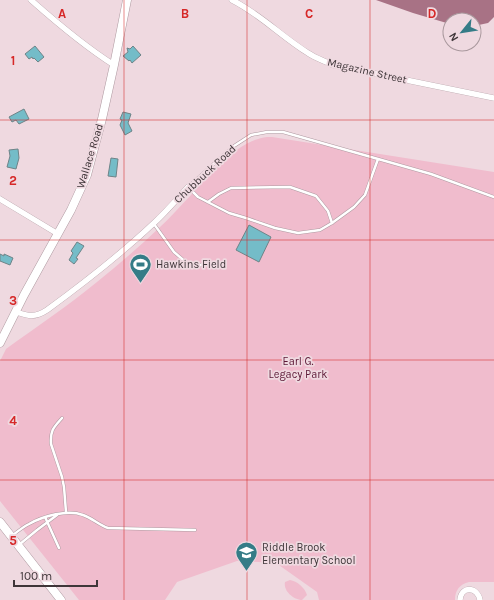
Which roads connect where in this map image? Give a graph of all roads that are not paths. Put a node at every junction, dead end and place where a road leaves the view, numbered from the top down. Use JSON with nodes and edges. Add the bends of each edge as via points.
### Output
{"nodes":[{"id":1,"x":31,"y":0,"type":"edge"},
{"id":2,"x":127,"y":0,"type":"edge"},
{"id":3,"x":232,"y":0,"type":"edge"},
{"id":4,"x":114,"y":65,"type":"junction"},
{"id":5,"x":494,"y":98,"type":"edge"},
{"id":6,"x":378,"y":159,"type":"junction"},
{"id":7,"x":188,"y":187,"type":"junction"},
{"id":8,"x":494,"y":197,"type":"edge"},
{"id":9,"x":0,"y":199,"type":"edge"},
{"id":10,"x":208,"y":202,"type":"junction"},
{"id":11,"x":154,"y":223,"type":"junction"},
{"id":12,"x":332,"y":224,"type":"junction"},
{"id":13,"x":58,"y":234,"type":"junction"},
{"id":14,"x":209,"y":262,"type":"dead end"},
{"id":15,"x":16,"y":312,"type":"junction"},
{"id":16,"x":0,"y":343,"type":"edge"},
{"id":17,"x":62,"y":418,"type":"dead end"},
{"id":18,"x":66,"y":512,"type":"junction"},
{"id":19,"x":59,"y":514,"type":"junction"},
{"id":20,"x":45,"y":517,"type":"junction"},
{"id":21,"x":0,"y":522,"type":"edge"},
{"id":22,"x":47,"y":522,"type":"junction"},
{"id":23,"x":195,"y":530,"type":"dead end"},
{"id":24,"x":11,"y":536,"type":"junction"},
{"id":25,"x":18,"y":546,"type":"junction"},
{"id":26,"x":59,"y":548,"type":"dead end"},
{"id":27,"x":61,"y":600,"type":"edge"},
{"id":28,"x":460,"y":600,"type":"edge"},
{"id":29,"x":480,"y":600,"type":"edge"}],
"edges":[{"from":1,"to":4,"type":"street","via":[[64,29]]},
{"from":2,"to":4,"type":"street","name":"Wallace Road"},
{"from":3,"to":5,"type":"street","name":"Magazine Street","via":[[309,54],[333,65]]},
{"from":4,"to":13,"type":"street","name":"Wallace Road","via":[[87,175]]},
{"from":6,"to":7,"type":"lane","name":"Chubbuck Road","via":[[283,132],[267,132],[252,135],[234,146]]},
{"from":6,"to":8,"type":"lane","name":"Chubbuck Road","via":[[431,174]]},
{"from":6,"to":12,"type":"lane","via":[[365,195]]},
{"from":7,"to":10,"type":"lane"},
{"from":7,"to":11,"type":"street","name":"Chubbuck Road"},
{"from":9,"to":13,"type":"street"},
{"from":10,"to":12,"type":"lane","via":[[229,213],[298,234],[320,230]]},
{"from":10,"to":12,"type":"lane","via":[[231,188],[290,187],[316,196],[328,211]]},
{"from":11,"to":14,"type":"lane","via":[[174,252],[188,264],[198,266]]},
{"from":11,"to":15,"type":"street","name":"Chubbuck Road","via":[[100,270],[40,315]]},
{"from":13,"to":15,"type":"street","name":"Wallace Road"},
{"from":15,"to":16,"type":"street","name":"Wallace Road"},
{"from":17,"to":18,"type":"lane","via":[[52,429],[51,438],[62,477]]},
{"from":18,"to":19,"type":"lane"},
{"from":18,"to":23,"type":"lane","via":[[84,515],[108,528]]},
{"from":19,"to":20,"type":"lane"},
{"from":19,"to":22,"type":"lane"},
{"from":20,"to":22,"type":"lane"},
{"from":20,"to":24,"type":"lane","via":[[28,524]]},
{"from":21,"to":24,"type":"street"},
{"from":22,"to":25,"type":"lane"},
{"from":22,"to":26,"type":"lane"},
{"from":24,"to":25,"type":"street"},
{"from":25,"to":27,"type":"street"},
{"from":28,"to":29,"type":"street","via":[[462,593],[471,589]]}]}
